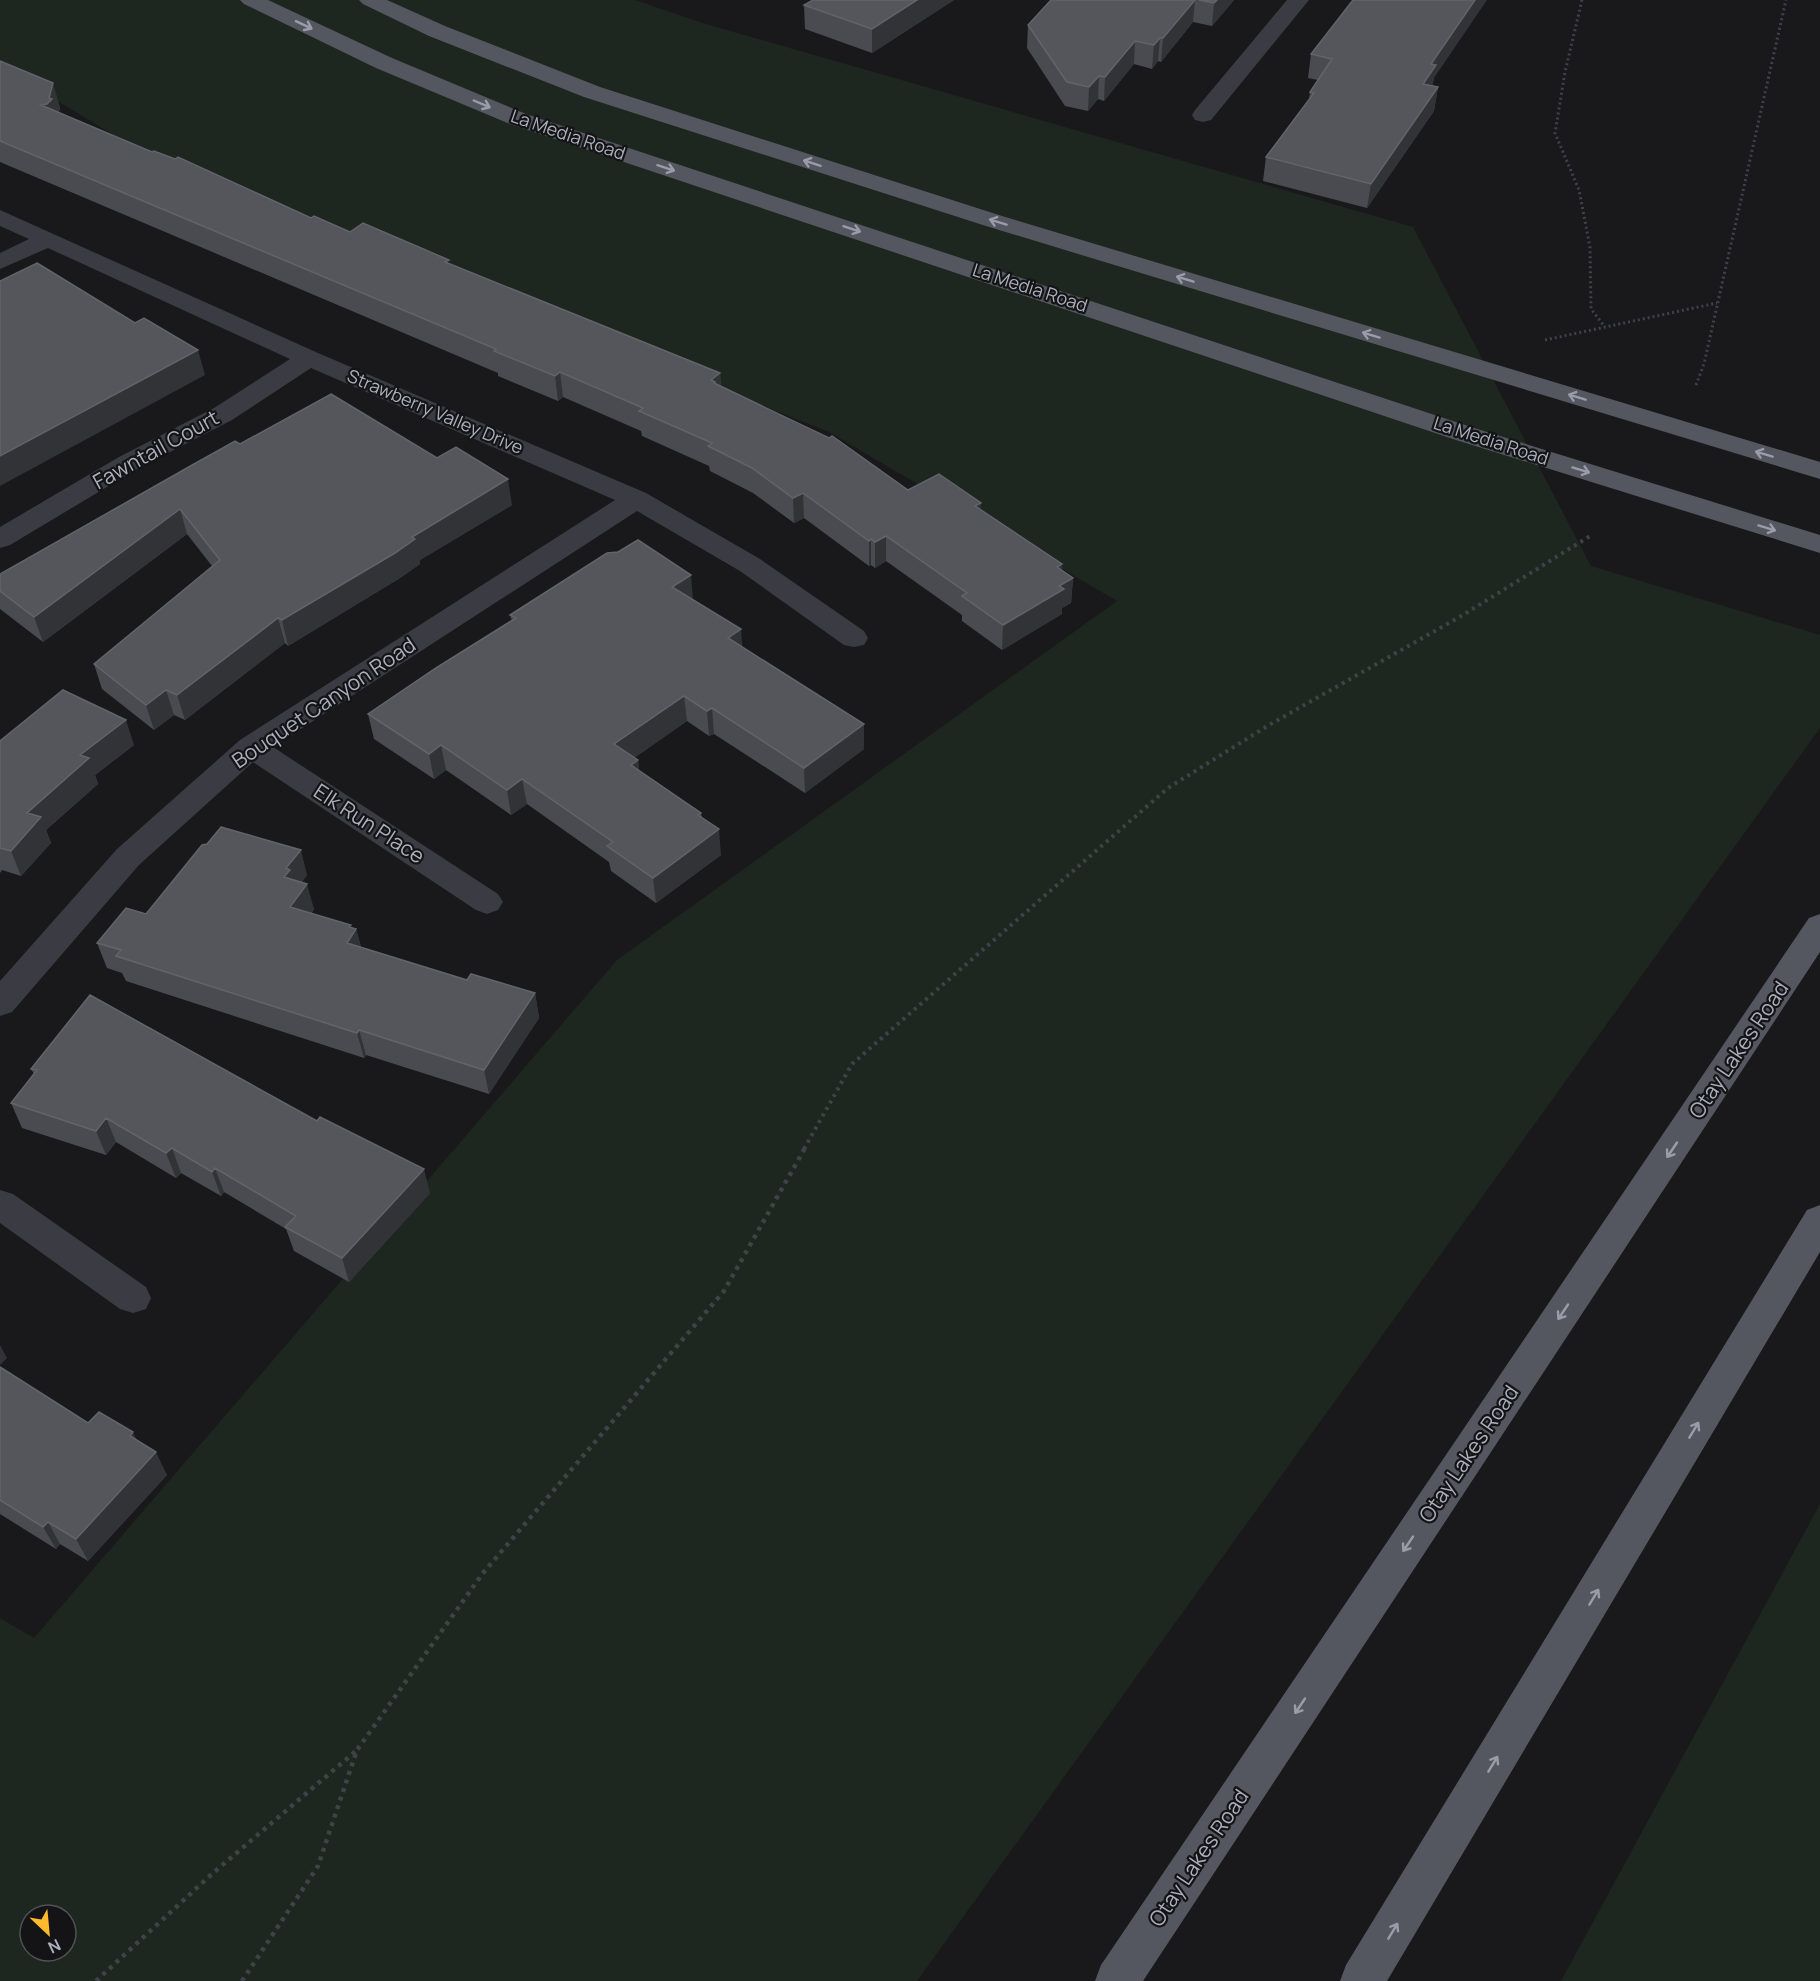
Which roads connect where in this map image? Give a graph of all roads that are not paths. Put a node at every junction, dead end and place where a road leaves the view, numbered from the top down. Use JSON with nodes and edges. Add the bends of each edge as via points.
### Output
{"nodes":[{"id":1,"x":251,"y":0,"type":"edge"},
{"id":2,"x":370,"y":0,"type":"edge"},
{"id":3,"x":1298,"y":0,"type":"edge"},
{"id":4,"x":1203,"y":115,"type":"dead end"},
{"id":5,"x":0,"y":217,"type":"edge"},
{"id":6,"x":46,"y":240,"type":"junction"},
{"id":7,"x":0,"y":262,"type":"edge"},
{"id":8,"x":309,"y":358,"type":"junction"},
{"id":9,"x":1820,"y":471,"type":"edge"},
{"id":10,"x":636,"y":499,"type":"junction"},
{"id":11,"x":0,"y":539,"type":"edge"},
{"id":12,"x":1820,"y":544,"type":"edge"},
{"id":13,"x":854,"y":638,"type":"dead end"},
{"id":14,"x":251,"y":747,"type":"junction"},
{"id":15,"x":487,"y":902,"type":"dead end"},
{"id":16,"x":1820,"y":926,"type":"edge"},
{"id":17,"x":0,"y":1004,"type":"edge"},
{"id":18,"x":0,"y":1204,"type":"edge"},
{"id":19,"x":1820,"y":1220,"type":"edge"},
{"id":20,"x":133,"y":1298,"type":"dead end"},
{"id":21,"x":1116,"y":1981,"type":"edge"},
{"id":22,"x":1362,"y":1981,"type":"edge"}],
"edges":[{"from":1,"to":12,"type":"main road","name":"La Media Road","one_way":true,"via":[[384,63],[518,119],[1465,434]]},
{"from":9,"to":2,"type":"main road","one_way":true,"via":[[994,220],[592,92]]},
{"from":3,"to":4,"type":"street"},
{"from":5,"to":6,"type":"street","name":"Strawberry Valley Drive"},
{"from":6,"to":7,"type":"street"},
{"from":6,"to":8,"type":"street","name":"Strawberry Valley Drive"},
{"from":8,"to":10,"type":"street","name":"Strawberry Valley Drive"},
{"from":8,"to":11,"type":"street","name":"Fawntail Court","via":[[223,414],[128,463]]},
{"from":10,"to":13,"type":"street","name":"Strawberry Valley Drive","via":[[750,565]]},
{"from":10,"to":14,"type":"street","name":"Bouquet Canyon Road"},
{"from":14,"to":15,"type":"street","name":"Elk Run Place"},
{"from":14,"to":17,"type":"street","name":"Bouquet Canyon Road","via":[[128,857]]},
{"from":16,"to":21,"type":"main road","name":"Otay Lakes Road","one_way":true},
{"from":18,"to":20,"type":"street"},
{"from":22,"to":19,"type":"main road","one_way":true}]}
